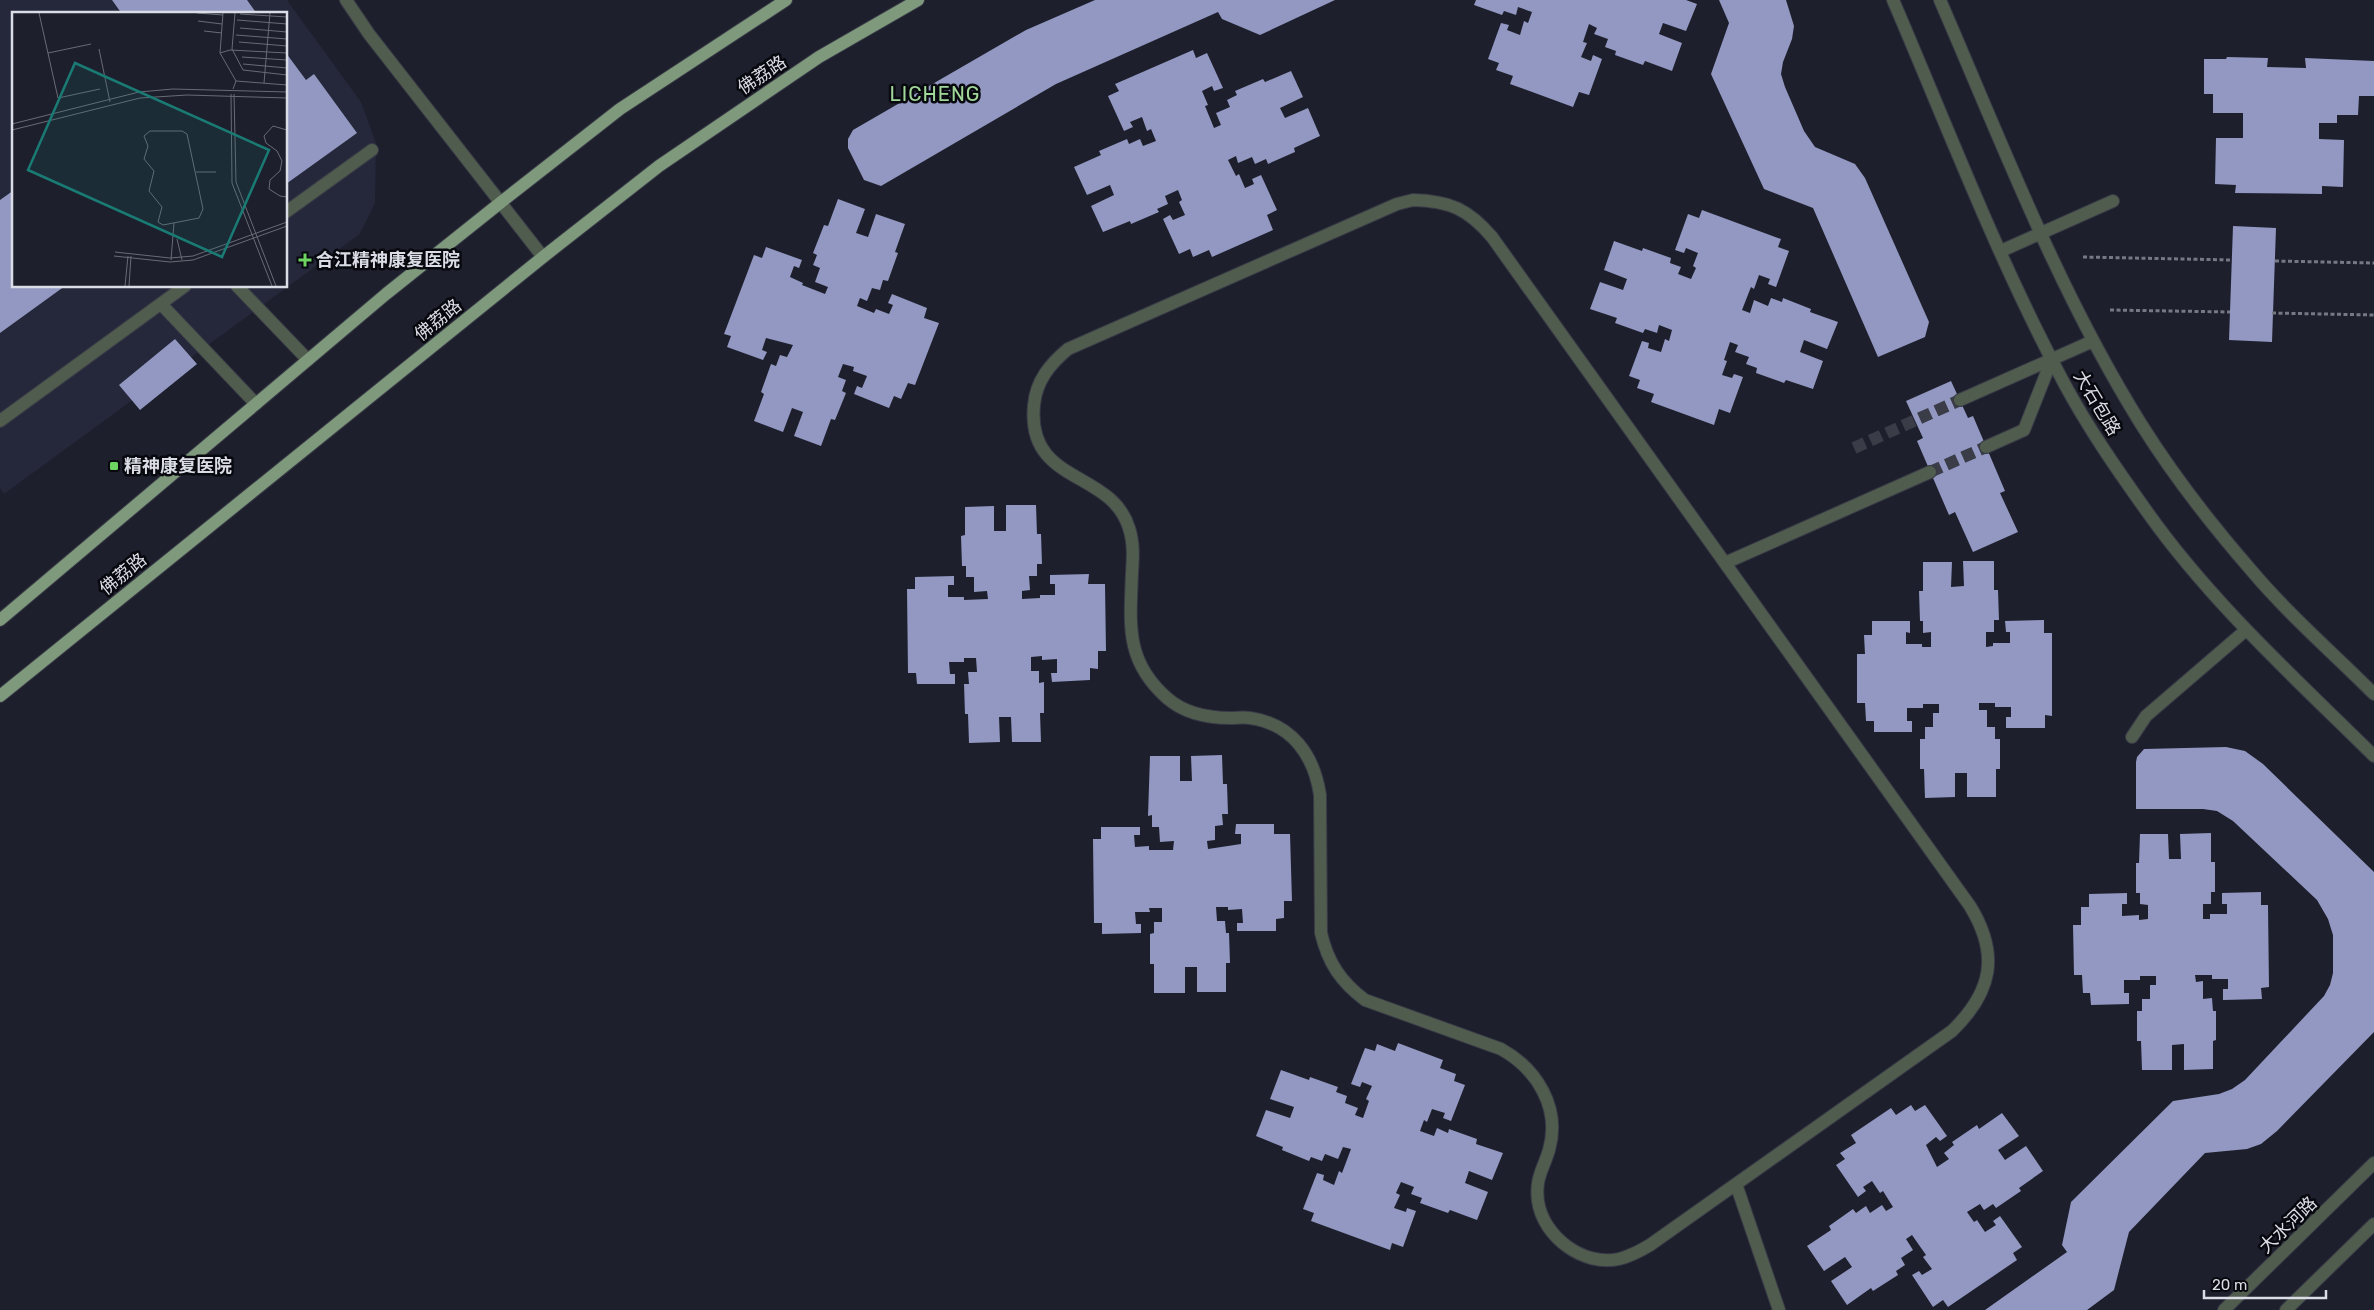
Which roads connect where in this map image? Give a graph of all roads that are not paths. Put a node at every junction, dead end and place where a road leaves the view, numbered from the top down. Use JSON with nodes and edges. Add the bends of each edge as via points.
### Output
{"nodes":[{"id":1,"x":346,"y":0,"type":"edge"},
{"id":2,"x":786,"y":0,"type":"edge"},
{"id":3,"x":918,"y":0,"type":"edge"},
{"id":4,"x":1894,"y":0,"type":"edge"},
{"id":5,"x":1940,"y":0,"type":"edge"},
{"id":6,"x":372,"y":150,"type":"dead end"},
{"id":7,"x":2113,"y":201,"type":"dead end"},
{"id":8,"x":500,"y":203,"type":"junction"},
{"id":9,"x":288,"y":211,"type":"edge"},
{"id":10,"x":2041,"y":233,"type":"junction"},
{"id":11,"x":2001,"y":251,"type":"junction"},
{"id":12,"x":543,"y":257,"type":"junction"},
{"id":13,"x":182,"y":288,"type":"edge"},
{"id":14,"x":239,"y":288,"type":"edge"},
{"id":15,"x":161,"y":304,"type":"junction"},
{"id":16,"x":2093,"y":341,"type":"junction"},
{"id":17,"x":2052,"y":359,"type":"junction"},
{"id":18,"x":308,"y":360,"type":"junction"},
{"id":19,"x":1960,"y":400,"type":"tunnel mouth"},
{"id":20,"x":256,"y":404,"type":"junction"},
{"id":21,"x":0,"y":421,"type":"edge"},
{"id":22,"x":1986,"y":447,"type":"tunnel mouth"},
{"id":23,"x":1930,"y":472,"type":"tunnel mouth"},
{"id":24,"x":1725,"y":563,"type":"junction"},
{"id":25,"x":0,"y":620,"type":"edge"},
{"id":26,"x":2246,"y":630,"type":"junction"},
{"id":27,"x":2374,"y":694,"type":"edge"},
{"id":28,"x":0,"y":696,"type":"edge"},
{"id":29,"x":2132,"y":737,"type":"dead end"},
{"id":30,"x":2374,"y":756,"type":"edge"},
{"id":31,"x":2374,"y":1163,"type":"edge"},
{"id":32,"x":1736,"y":1184,"type":"junction"},
{"id":33,"x":2374,"y":1224,"type":"edge"},
{"id":34,"x":1779,"y":1310,"type":"edge"},
{"id":35,"x":2224,"y":1310,"type":"edge"},
{"id":36,"x":2286,"y":1310,"type":"edge"}],
"edges":[{"from":1,"to":8,"type":"street"},
{"from":2,"to":8,"type":"main road","via":[[620,109]]},
{"from":3,"to":12,"type":"main road","name":"佛荔路","via":[[819,57],[659,166]]},
{"from":4,"to":11,"type":"street","name":"大石包路"},
{"from":5,"to":10,"type":"street","name":"大石包路"},
{"from":6,"to":9,"type":"street"},
{"from":7,"to":10,"type":"street"},
{"from":8,"to":12,"type":"street"},
{"from":8,"to":18,"type":"main road"},
{"from":10,"to":11,"type":"street"},
{"from":10,"to":16,"type":"street","name":"大石包路"},
{"from":11,"to":17,"type":"street","name":"大石包路"},
{"from":12,"to":28,"type":"main road","name":"佛荔路"},
{"from":13,"to":15,"type":"street"},
{"from":14,"to":18,"type":"street"},
{"from":15,"to":20,"type":"street"},
{"from":15,"to":21,"type":"street"},
{"from":16,"to":17,"type":"street"},
{"from":16,"to":27,"type":"street","name":"大石包路","via":[[2142,425],[2205,514],[2252,572]]},
{"from":17,"to":19,"type":"street"},
{"from":17,"to":22,"type":"street","via":[[2024,430]]},
{"from":17,"to":26,"type":"street","name":"大石包路","via":[[2106,451],[2149,514]]},
{"from":18,"to":20,"type":"main road"},
{"from":20,"to":25,"type":"main road"},
{"from":23,"to":24,"type":"street"},
{"from":24,"to":32,"type":"street","via":[[1970,906],[1986,939],[1988,959],[1987,977],[1980,998],[1952,1031]]},
{"from":24,"to":32,"type":"street","via":[[1492,238],[1480,223],[1448,204],[1413,200],[1396,204],[1068,349],[1052,362],[1041,378],[1035,396],[1033,416],[1043,449],[1067,473],[1113,500],[1124,515],[1133,544],[1129,628],[1133,649],[1154,686],[1189,711],[1209,717],[1268,722],[1298,741],[1310,758],[1320,795],[1321,933],[1334,969],[1348,987],[1366,1000],[1518,1058],[1542,1086],[1550,1107],[1552,1129],[1549,1150],[1537,1185],[1538,1202],[1554,1235],[1582,1255],[1618,1259],[1650,1245]]},
{"from":26,"to":29,"type":"street","via":[[2146,716]]},
{"from":26,"to":30,"type":"street","name":"大石包路"},
{"from":31,"to":35,"type":"street","name":"大水河路"},
{"from":32,"to":34,"type":"street"},
{"from":33,"to":36,"type":"street"}]}
